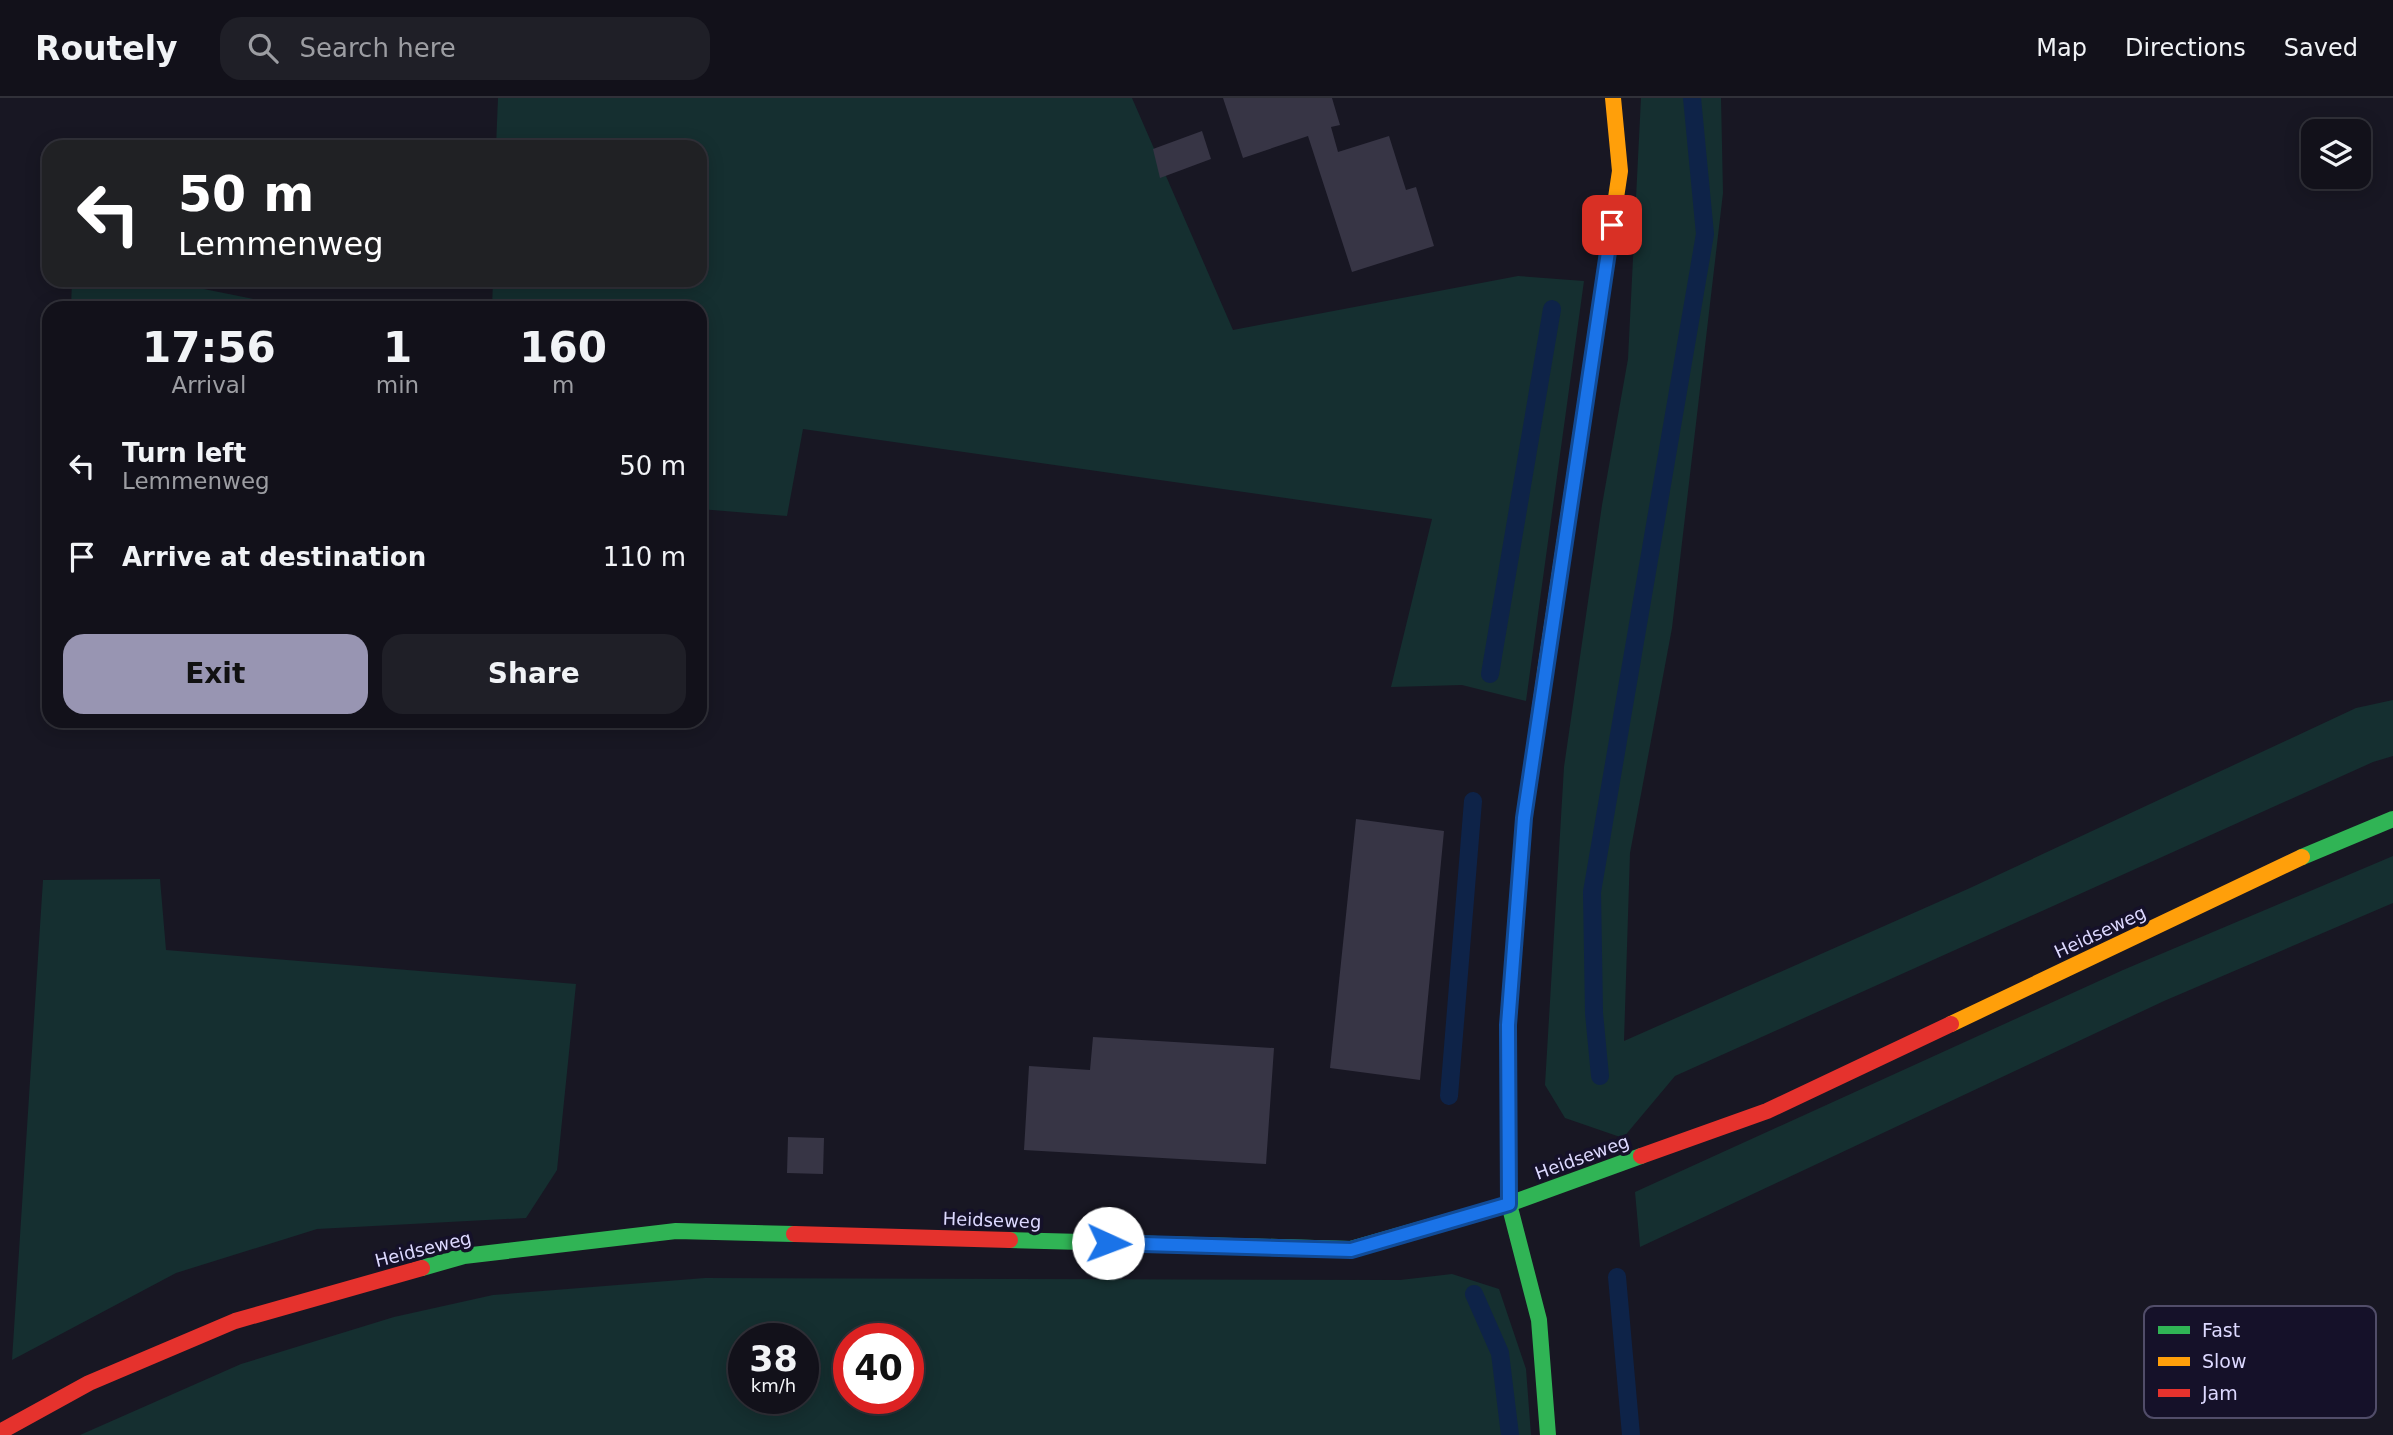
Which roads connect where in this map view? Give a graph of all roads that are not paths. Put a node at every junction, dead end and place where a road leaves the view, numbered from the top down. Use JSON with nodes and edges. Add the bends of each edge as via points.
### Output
{"nodes":[{"id":1,"x":1612,"y":98,"type":"edge"},
{"id":2,"x":2393,"y":819,"type":"edge"},
{"id":3,"x":1509,"y":1204,"type":"junction"},
{"id":4,"x":0,"y":1432,"type":"edge"},
{"id":5,"x":1548,"y":1435,"type":"edge"}],
"edges":[{"from":1,"to":3,"type":"street","via":[[1620,171],[1524,818],[1508,1025]]},
{"from":2,"to":3,"type":"street","name":"Heidseweg","via":[[2346,837],[1767,1111]]},
{"from":3,"to":4,"type":"street","name":"Heidseweg","via":[[1351,1250],[676,1231],[464,1255],[235,1321],[89,1383]]},
{"from":3,"to":5,"type":"street","via":[[1539,1320]]}]}
